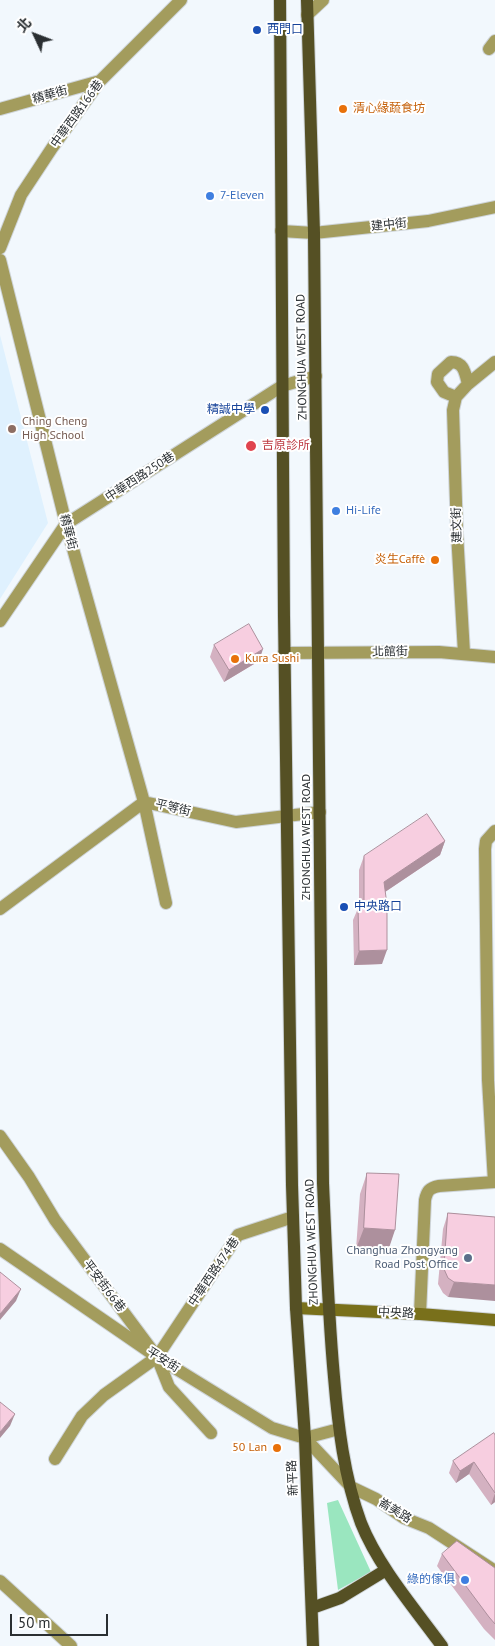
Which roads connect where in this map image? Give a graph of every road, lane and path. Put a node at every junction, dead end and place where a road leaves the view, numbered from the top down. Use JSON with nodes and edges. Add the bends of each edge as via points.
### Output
{"nodes":[{"id":1,"x":181,"y":0,"type":"edge"},
{"id":2,"x":280,"y":0,"type":"edge"},
{"id":3,"x":307,"y":0,"type":"edge"},
{"id":4,"x":323,"y":0,"type":"edge"},
{"id":5,"x":308,"y":15,"type":"junction"},
{"id":6,"x":100,"y":81,"type":"junction"},
{"id":7,"x":0,"y":109,"type":"edge"},
{"id":8,"x":495,"y":207,"type":"edge"},
{"id":9,"x":281,"y":231,"type":"junction"},
{"id":10,"x":314,"y":232,"type":"junction"},
{"id":11,"x":0,"y":248,"type":"edge"},
{"id":12,"x":0,"y":260,"type":"edge"},
{"id":13,"x":495,"y":362,"type":"edge"},
{"id":14,"x":316,"y":376,"type":"junction"},
{"id":15,"x":468,"y":384,"type":"junction"},
{"id":16,"x":282,"y":386,"type":"junction"},
{"id":17,"x":456,"y":397,"type":"junction"},
{"id":18,"x":66,"y":524,"type":"junction"},
{"id":19,"x":0,"y":621,"type":"edge"},
{"id":20,"x":284,"y":653,"type":"junction"},
{"id":21,"x":319,"y":653,"type":"junction"},
{"id":22,"x":464,"y":653,"type":"junction"},
{"id":23,"x":495,"y":657,"type":"edge"},
{"id":24,"x":144,"y":802,"type":"junction"},
{"id":25,"x":320,"y":812,"type":"junction"},
{"id":26,"x":286,"y":816,"type":"junction"},
{"id":27,"x":495,"y":832,"type":"edge"},
{"id":28,"x":166,"y":903,"type":"dead end"},
{"id":29,"x":0,"y":909,"type":"edge"},
{"id":30,"x":492,"y":1080,"type":"edge"},
{"id":31,"x":0,"y":1136,"type":"edge"},
{"id":32,"x":495,"y":1182,"type":"edge"},
{"id":33,"x":293,"y":1217,"type":"junction"},
{"id":34,"x":0,"y":1249,"type":"edge"},
{"id":35,"x":296,"y":1308,"type":"junction"},
{"id":36,"x":328,"y":1309,"type":"junction"},
{"id":37,"x":420,"y":1314,"type":"junction"},
{"id":38,"x":495,"y":1320,"type":"edge"},
{"id":39,"x":157,"y":1358,"type":"junction"},
{"id":40,"x":339,"y":1429,"type":"junction"},
{"id":41,"x":211,"y":1434,"type":"dead end"},
{"id":42,"x":305,"y":1438,"type":"junction"},
{"id":43,"x":55,"y":1459,"type":"dead end"},
{"id":44,"x":351,"y":1487,"type":"junction"},
{"id":45,"x":386,"y":1570,"type":"junction"},
{"id":46,"x":495,"y":1571,"type":"edge"},
{"id":47,"x":0,"y":1581,"type":"edge"},
{"id":48,"x":312,"y":1608,"type":"junction"},
{"id":49,"x":71,"y":1646,"type":"edge"},
{"id":50,"x":313,"y":1646,"type":"edge"},
{"id":51,"x":442,"y":1646,"type":"edge"}],
"edges":[{"from":1,"to":6,"type":"street","name":"中華西路166巷"},
{"from":2,"to":9,"type":"main road","name":"ZHONGHUA WEST ROAD"},
{"from":3,"to":5,"type":"main road","name":"ZHONGHUA WEST ROAD"},
{"from":4,"to":5,"type":"street"},
{"from":5,"to":10,"type":"main road","name":"ZHONGHUA WEST ROAD"},
{"from":6,"to":7,"type":"street","name":"精華街"},
{"from":6,"to":11,"type":"street","name":"中華西路166巷","via":[[21,195]]},
{"from":8,"to":10,"type":"street","name":"建中街","via":[[428,221]]},
{"from":9,"to":10,"type":"street","name":"建中街"},
{"from":9,"to":16,"type":"main road","name":"ZHONGHUA WEST ROAD"},
{"from":10,"to":14,"type":"main road","name":"ZHONGHUA WEST ROAD"},
{"from":12,"to":18,"type":"street","name":"精華街"},
{"from":13,"to":15,"type":"street"},
{"from":14,"to":16,"type":"street","name":"中華西路250巷"},
{"from":14,"to":21,"type":"main road","name":"ZHONGHUA WEST ROAD"},
{"from":15,"to":17,"type":"street"},
{"from":15,"to":17,"type":"street","via":[[463,366],[458,362],[451,362],[438,374],[437,382],[444,392]]},
{"from":16,"to":18,"type":"street","name":"中華西路250巷"},
{"from":16,"to":20,"type":"main road","name":"ZHONGHUA WEST ROAD"},
{"from":17,"to":22,"type":"street","name":"建文街","via":[[453,410],[456,533]]},
{"from":18,"to":19,"type":"street","name":"中華西路250巷"},
{"from":18,"to":24,"type":"street","name":"精華街"},
{"from":20,"to":21,"type":"street","name":"北館街"},
{"from":20,"to":26,"type":"main road","name":"ZHONGHUA WEST ROAD"},
{"from":21,"to":22,"type":"street","name":"北館街"},
{"from":21,"to":25,"type":"main road","name":"ZHONGHUA WEST ROAD"},
{"from":22,"to":23,"type":"street","name":"北館街"},
{"from":24,"to":26,"type":"street","name":"平等街","via":[[236,822]]},
{"from":24,"to":28,"type":"street","name":"精華街"},
{"from":24,"to":29,"type":"street","name":"平等街"},
{"from":25,"to":26,"type":"street","name":"平等街"},
{"from":25,"to":36,"type":"main road","name":"ZHONGHUA WEST ROAD","via":[[323,1183]]},
{"from":26,"to":33,"type":"main road","name":"ZHONGHUA WEST ROAD"},
{"from":27,"to":30,"type":"street","via":[[486,841],[485,849]]},
{"from":30,"to":32,"type":"street"},
{"from":31,"to":39,"type":"street","name":"平安街66巷","via":[[55,1220]]},
{"from":32,"to":37,"type":"street","via":[[431,1187],[426,1192]]},
{"from":33,"to":35,"type":"main road","name":"ZHONGHUA WEST ROAD"},
{"from":33,"to":39,"type":"street","name":"中華西路474巷","via":[[238,1234]]},
{"from":34,"to":39,"type":"street","name":"平安街"},
{"from":35,"to":36,"type":"street","name":"中央路"},
{"from":35,"to":42,"type":"main road","name":"新平路"},
{"from":36,"to":37,"type":"street","name":"中央路"},
{"from":36,"to":40,"type":"main road","name":"ZHONGHUA WEST ROAD"},
{"from":37,"to":38,"type":"street","name":"中央路"},
{"from":39,"to":41,"type":"street","name":"平安街66巷","via":[[169,1387]]},
{"from":39,"to":42,"type":"street","name":"平安街","via":[[272,1428]]},
{"from":39,"to":43,"type":"street","via":[[104,1395],[82,1416]]},
{"from":40,"to":42,"type":"street"},
{"from":40,"to":44,"type":"main road","name":"ZHONGHUA WEST ROAD"},
{"from":42,"to":44,"type":"street","name":"崙美路"},
{"from":42,"to":48,"type":"main road","name":"新平路"},
{"from":44,"to":45,"type":"main road","name":"ZHONGHUA WEST ROAD","via":[[361,1523]]},
{"from":44,"to":46,"type":"street","name":"崙美路","via":[[404,1518],[429,1528]]},
{"from":45,"to":48,"type":"main road","via":[[340,1598]]},
{"from":45,"to":51,"type":"main road","name":"ZHONGHUA WEST ROAD"},
{"from":47,"to":49,"type":"street"},
{"from":48,"to":50,"type":"main road","name":"新平路"}]}
